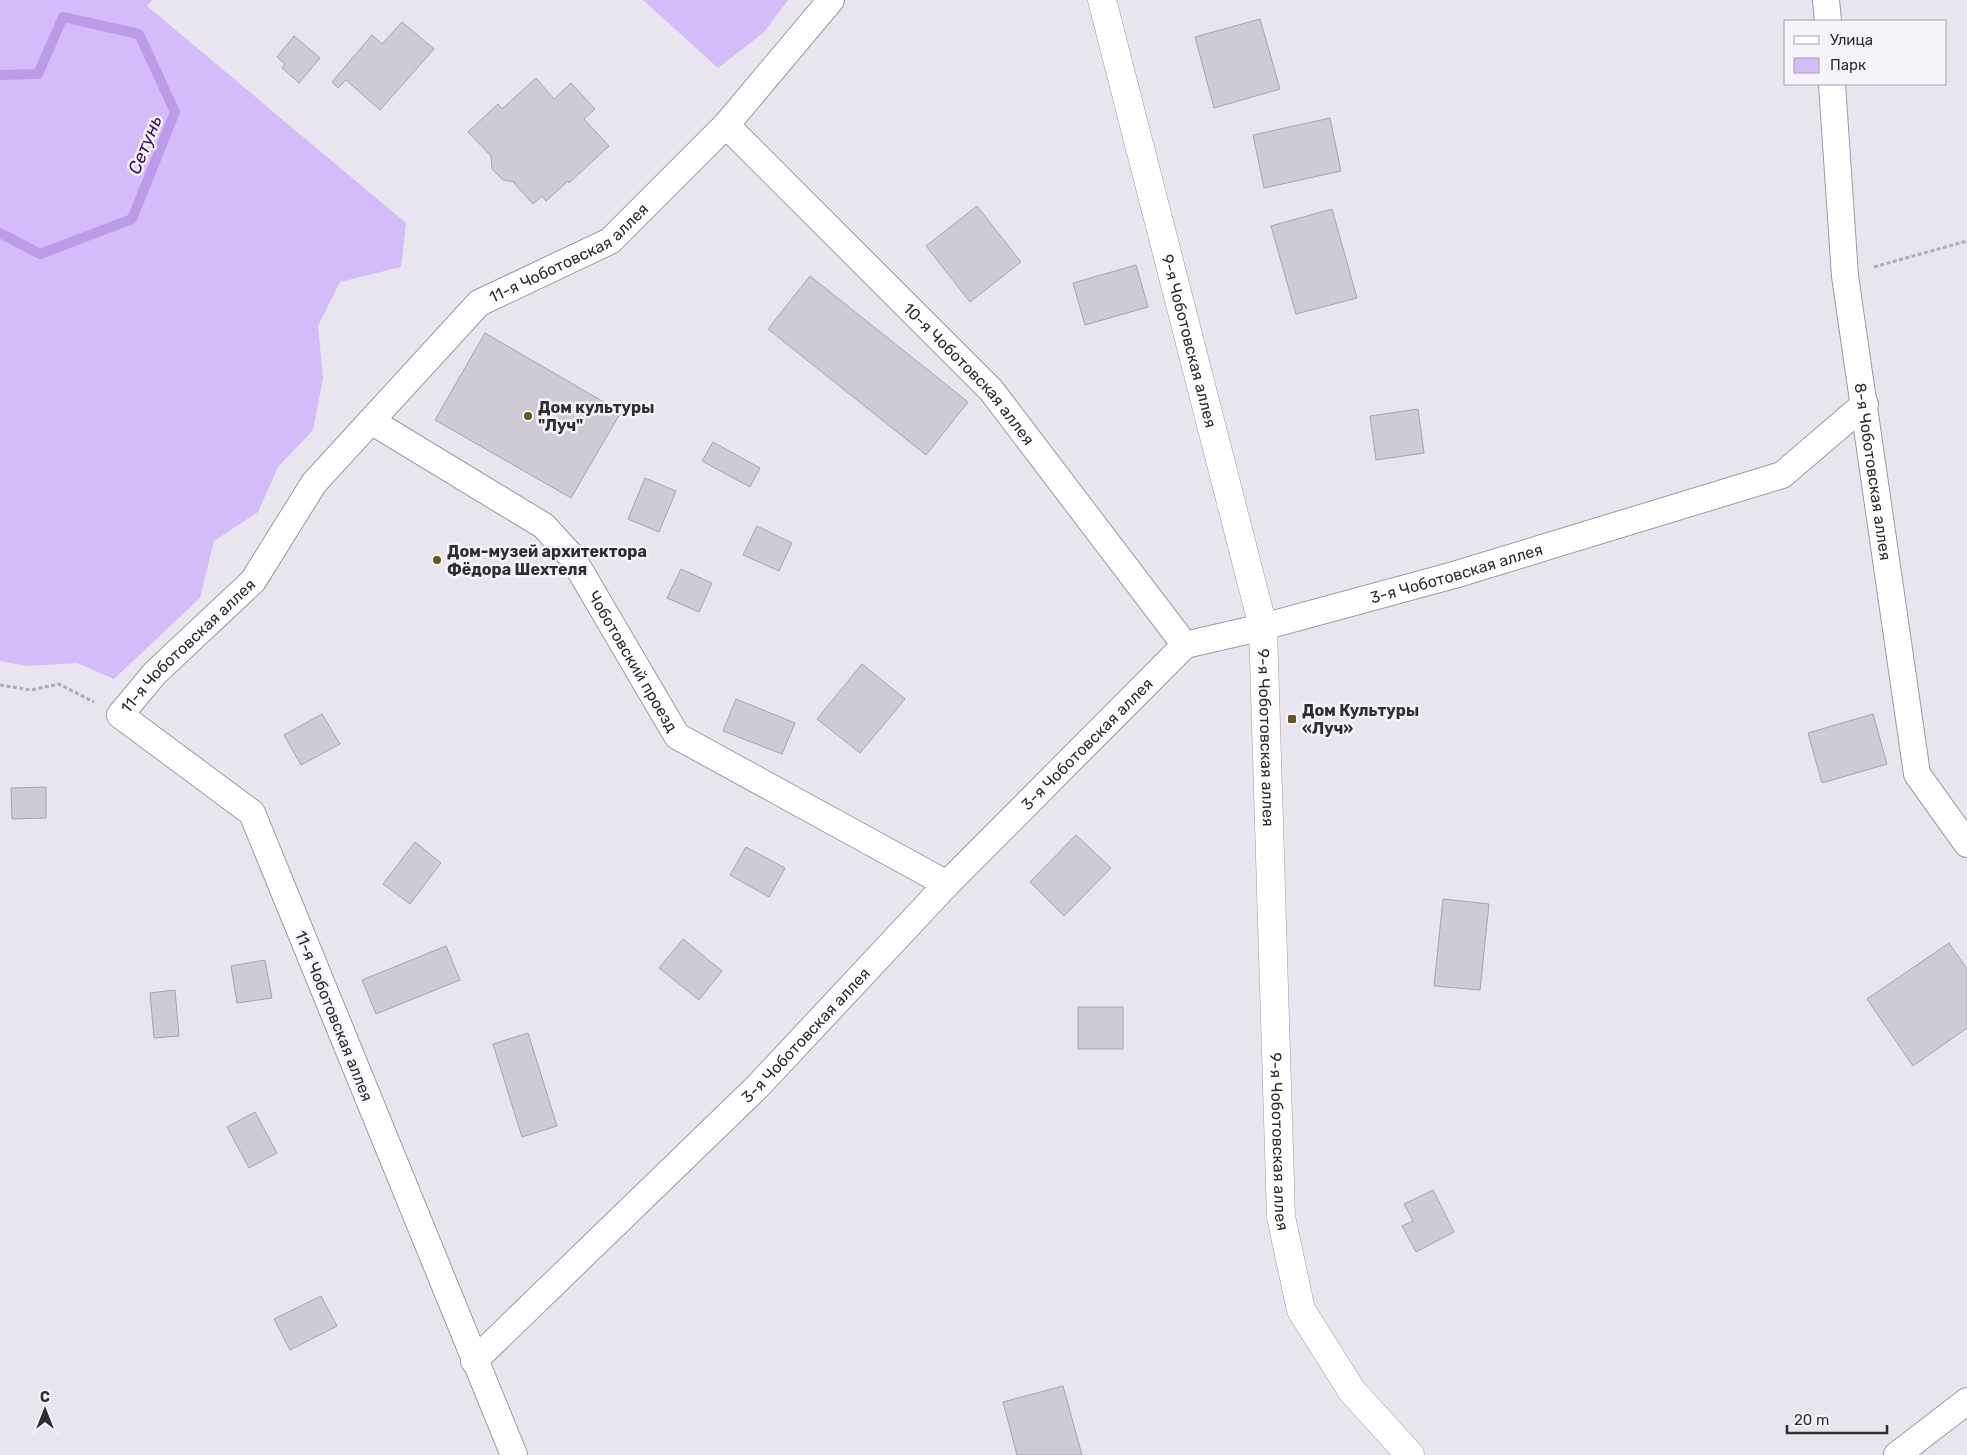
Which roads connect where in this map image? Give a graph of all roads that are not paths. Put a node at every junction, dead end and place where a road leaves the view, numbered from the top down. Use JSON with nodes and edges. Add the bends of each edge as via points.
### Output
{"nodes":[{"id":1,"x":831,"y":0,"type":"edge"},
{"id":2,"x":1102,"y":0,"type":"edge"},
{"id":3,"x":1826,"y":0,"type":"edge"},
{"id":4,"x":1828,"y":20,"type":"edge"},
{"id":5,"x":1832,"y":85,"type":"edge"},
{"id":6,"x":726,"y":126,"type":"junction"},
{"id":7,"x":1865,"y":404,"type":"junction"},
{"id":8,"x":371,"y":421,"type":"junction"},
{"id":9,"x":1263,"y":628,"type":"junction"},
{"id":10,"x":1185,"y":645,"type":"junction"},
{"id":11,"x":1967,"y":844,"type":"edge"},
{"id":12,"x":947,"y":884,"type":"junction"},
{"id":13,"x":474,"y":1361,"type":"junction"},
{"id":14,"x":1967,"y":1401,"type":"edge"},
{"id":15,"x":514,"y":1455,"type":"edge"},
{"id":16,"x":1410,"y":1455,"type":"edge"},
{"id":17,"x":1897,"y":1455,"type":"edge"}],
"edges":[{"from":1,"to":6,"type":"street","name":"11-я Чоботовская аллея"},
{"from":2,"to":9,"type":"street","name":"9-я Чоботовская аллея"},
{"from":3,"to":4,"type":"street"},
{"from":5,"to":7,"type":"street","name":"8-я Чоботовская аллея","via":[[1845,276]]},
{"from":6,"to":8,"type":"street","name":"11-я Чоботовская аллея","via":[[610,241],[479,303]]},
{"from":6,"to":10,"type":"street","name":"10-я Чоботовская аллея","via":[[991,390]]},
{"from":7,"to":9,"type":"street","name":"3-я Чоботовская аллея","via":[[1782,475],[1454,575]]},
{"from":7,"to":11,"type":"street","name":"8-я Чоботовская аллея","via":[[1917,774]]},
{"from":8,"to":12,"type":"street","name":"Чоботовский проезд","via":[[544,526],[572,557],[677,736]]},
{"from":8,"to":13,"type":"street","name":"11-я Чоботовская аллея","via":[[314,483],[253,581],[155,672],[120,715],[252,813]]},
{"from":9,"to":10,"type":"street","name":"3-я Чоботовская аллея"},
{"from":9,"to":16,"type":"street","name":"9-я Чоботовская аллея","via":[[1281,1217],[1301,1310],[1352,1391]]},
{"from":10,"to":12,"type":"street","name":"3-я Чоботовская аллея"},
{"from":12,"to":13,"type":"street","name":"3-я Чоботовская аллея","via":[[758,1086]]},
{"from":13,"to":15,"type":"street","name":"11-я Чоботовская аллея"},
{"from":14,"to":17,"type":"street"}]}
